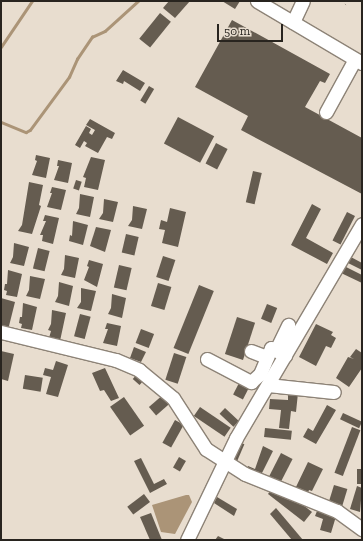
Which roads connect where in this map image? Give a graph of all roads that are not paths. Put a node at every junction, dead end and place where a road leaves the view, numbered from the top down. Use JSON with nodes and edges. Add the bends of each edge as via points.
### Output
{"nodes":[{"id":1,"x":257,"y":1,"type":"edge"},
{"id":2,"x":303,"y":1,"type":"edge"},
{"id":3,"x":292,"y":22,"type":"junction"},
{"id":4,"x":358,"y":61,"type":"edge"},
{"id":5,"x":326,"y":112,"type":"dead end"},
{"id":6,"x":362,"y":224,"type":"edge"},
{"id":7,"x":288,"y":325,"type":"dead end"},
{"id":8,"x":1,"y":332,"type":"edge"},
{"id":9,"x":251,"y":351,"type":"dead end"},
{"id":10,"x":276,"y":354,"type":"junction"},
{"id":11,"x":207,"y":359,"type":"dead end"},
{"id":12,"x":268,"y":385,"type":"junction"},
{"id":13,"x":334,"y":392,"type":"dead end"},
{"id":14,"x":224,"y":461,"type":"junction"},
{"id":15,"x":362,"y":528,"type":"edge"},
{"id":16,"x":187,"y":540,"type":"edge"}],
"edges":[{"from":1,"to":3,"type":"street"},
{"from":2,"to":3,"type":"street"},
{"from":3,"to":4,"type":"street"},
{"from":4,"to":5,"type":"street"},
{"from":6,"to":10,"type":"street","via":[[336,270]]},
{"from":7,"to":10,"type":"street"},
{"from":8,"to":14,"type":"street","via":[[116,360],[139,370],[173,398],[206,449]]},
{"from":9,"to":10,"type":"street"},
{"from":10,"to":11,"type":"street","via":[[251,382]]},
{"from":10,"to":12,"type":"street"},
{"from":12,"to":13,"type":"street"},
{"from":12,"to":14,"type":"street"},
{"from":14,"to":15,"type":"street","via":[[245,474],[337,511]]},
{"from":14,"to":16,"type":"street"}]}
